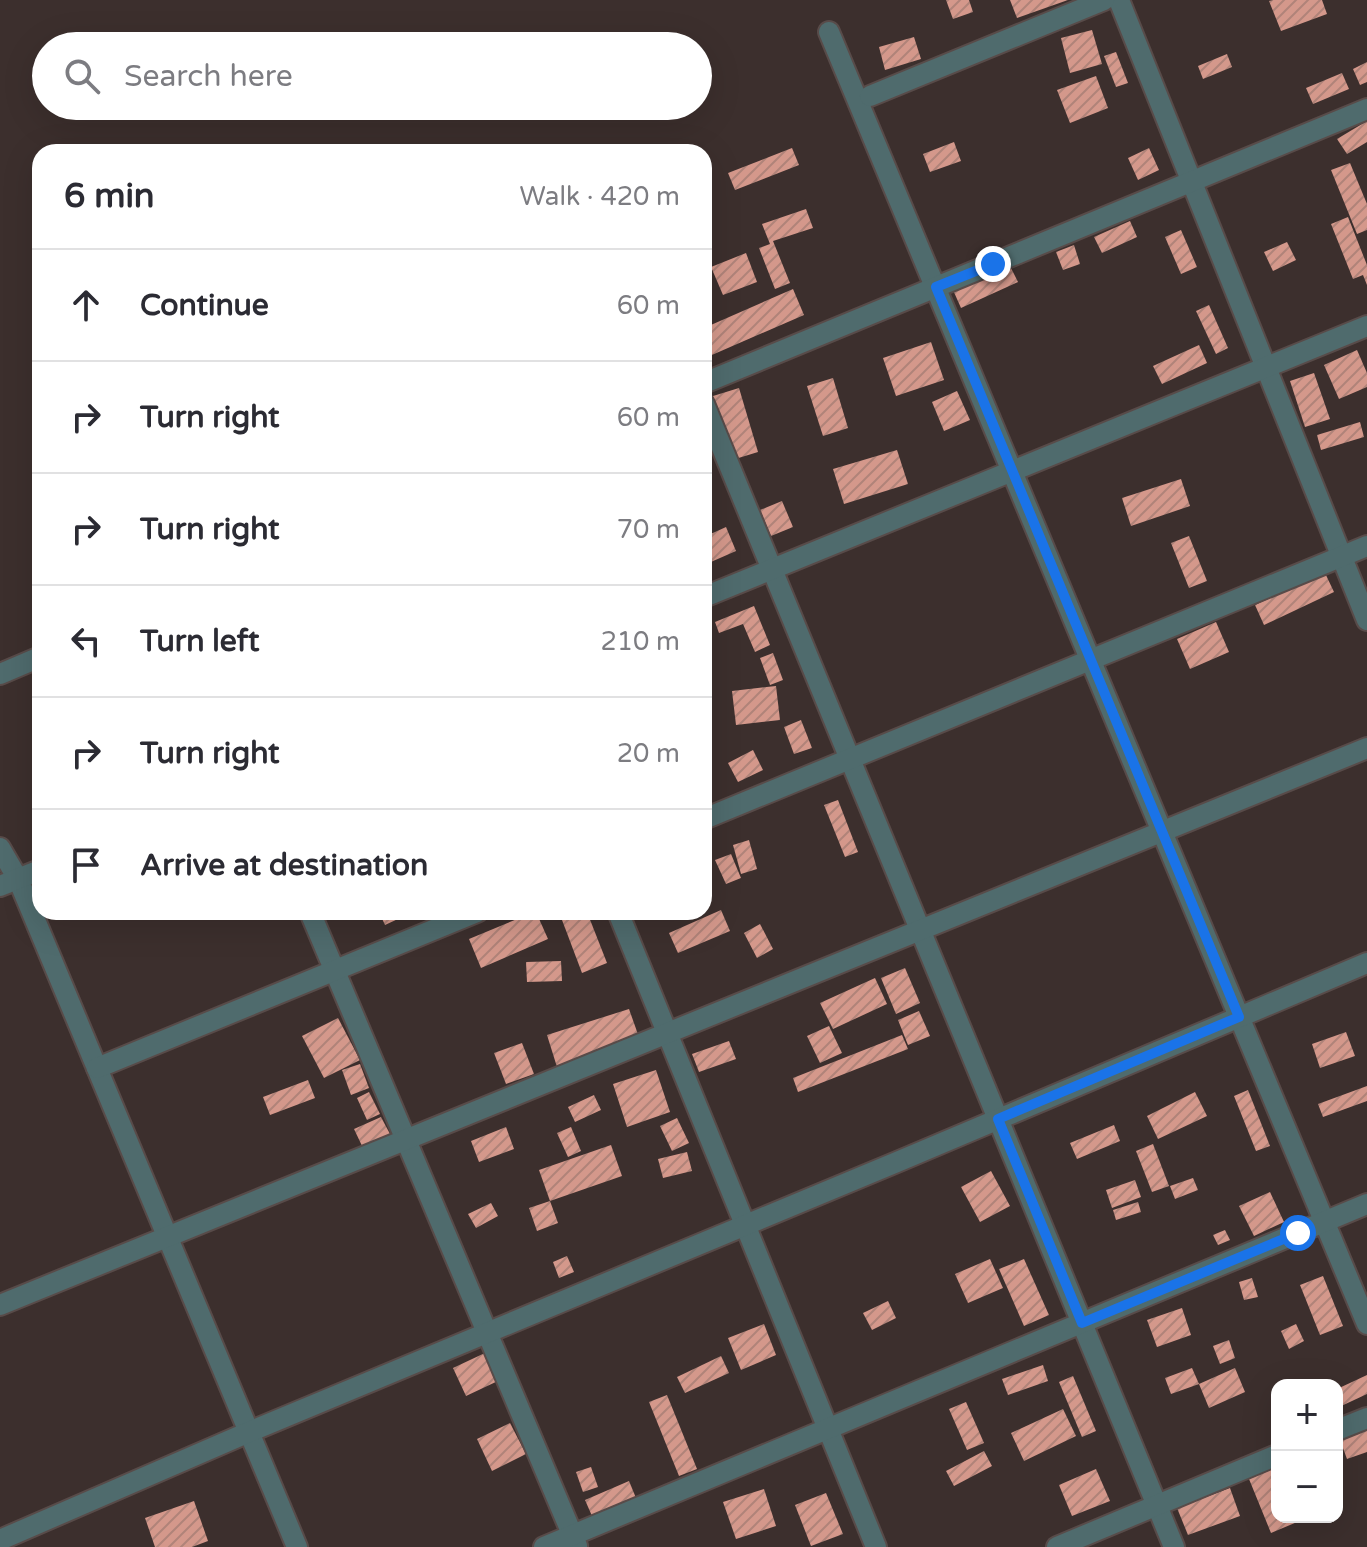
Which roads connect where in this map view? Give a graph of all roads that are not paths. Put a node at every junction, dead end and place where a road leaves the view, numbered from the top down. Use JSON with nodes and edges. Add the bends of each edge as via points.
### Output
{"nodes":[{"id":1,"x":1104,"y":0,"type":"edge"},
{"id":2,"x":1119,"y":0,"type":"edge"},
{"id":3,"x":829,"y":32,"type":"dead end"},
{"id":4,"x":870,"y":96,"type":"dead end"},
{"id":5,"x":1367,"y":109,"type":"edge"},
{"id":6,"x":1191,"y":182,"type":"junction"},
{"id":7,"x":936,"y":287,"type":"junction"},
{"id":8,"x":1367,"y":326,"type":"edge"},
{"id":9,"x":1266,"y":368,"type":"junction"},
{"id":10,"x":712,"y":380,"type":"edge"},
{"id":11,"x":712,"y":424,"type":"edge"},
{"id":12,"x":1012,"y":471,"type":"junction"},
{"id":13,"x":1367,"y":546,"type":"edge"},
{"id":14,"x":1341,"y":557,"type":"junction"},
{"id":15,"x":772,"y":570,"type":"junction"},
{"id":16,"x":712,"y":594,"type":"edge"},
{"id":17,"x":1367,"y":620,"type":"edge"},
{"id":18,"x":32,"y":660,"type":"edge"},
{"id":19,"x":1091,"y":660,"type":"junction"},
{"id":20,"x":0,"y":674,"type":"edge"},
{"id":21,"x":1367,"y":748,"type":"edge"},
{"id":22,"x":850,"y":759,"type":"junction"},
{"id":23,"x":712,"y":816,"type":"edge"},
{"id":24,"x":1162,"y":832,"type":"junction"},
{"id":25,"x":0,"y":848,"type":"edge"},
{"id":26,"x":32,"y":873,"type":"edge"},
{"id":27,"x":9,"y":882,"type":"edge"},
{"id":28,"x":313,"y":920,"type":"edge"},
{"id":29,"x":457,"y":920,"type":"edge"},
{"id":30,"x":621,"y":920,"type":"edge"},
{"id":31,"x":920,"y":930,"type":"junction"},
{"id":32,"x":1367,"y":963,"type":"edge"},
{"id":33,"x":335,"y":970,"type":"junction"},
{"id":34,"x":1239,"y":1017,"type":"junction"},
{"id":35,"x":667,"y":1033,"type":"junction"},
{"id":36,"x":97,"y":1068,"type":"junction"},
{"id":37,"x":998,"y":1119,"type":"junction"},
{"id":38,"x":406,"y":1139,"type":"junction"},
{"id":39,"x":1367,"y":1204,"type":"edge"},
{"id":40,"x":1325,"y":1222,"type":"junction"},
{"id":41,"x":746,"y":1225,"type":"junction"},
{"id":42,"x":167,"y":1236,"type":"junction"},
{"id":43,"x":0,"y":1305,"type":"edge"},
{"id":44,"x":1082,"y":1323,"type":"junction"},
{"id":45,"x":1367,"y":1324,"type":"edge"},
{"id":46,"x":487,"y":1333,"type":"junction"},
{"id":47,"x":1367,"y":1418,"type":"edge"},
{"id":48,"x":1343,"y":1428,"type":"edge"},
{"id":49,"x":828,"y":1429,"type":"junction"},
{"id":50,"x":249,"y":1432,"type":"junction"},
{"id":51,"x":1271,"y":1458,"type":"edge"},
{"id":52,"x":1157,"y":1505,"type":"junction"},
{"id":53,"x":0,"y":1540,"type":"edge"},
{"id":54,"x":575,"y":1541,"type":"edge"},
{"id":55,"x":297,"y":1547,"type":"edge"},
{"id":56,"x":544,"y":1547,"type":"edge"},
{"id":57,"x":876,"y":1547,"type":"edge"},
{"id":58,"x":1057,"y":1547,"type":"edge"},
{"id":59,"x":1174,"y":1547,"type":"edge"}],
"edges":[{"from":1,"to":4,"type":"street"},
{"from":2,"to":6,"type":"street"},
{"from":3,"to":7,"type":"street"},
{"from":5,"to":6,"type":"street"},
{"from":6,"to":7,"type":"street"},
{"from":6,"to":9,"type":"street"},
{"from":7,"to":10,"type":"street"},
{"from":7,"to":12,"type":"street"},
{"from":8,"to":9,"type":"street"},
{"from":9,"to":12,"type":"street"},
{"from":9,"to":14,"type":"street"},
{"from":11,"to":15,"type":"street"},
{"from":12,"to":15,"type":"street"},
{"from":12,"to":19,"type":"street"},
{"from":13,"to":14,"type":"street"},
{"from":14,"to":17,"type":"street"},
{"from":14,"to":19,"type":"street"},
{"from":15,"to":16,"type":"street"},
{"from":15,"to":22,"type":"street"},
{"from":18,"to":20,"type":"street"},
{"from":19,"to":22,"type":"street"},
{"from":19,"to":24,"type":"street"},
{"from":21,"to":24,"type":"street"},
{"from":22,"to":23,"type":"street"},
{"from":22,"to":31,"type":"street"},
{"from":24,"to":31,"type":"street"},
{"from":24,"to":34,"type":"street"},
{"from":25,"to":27,"type":"street"},
{"from":26,"to":27,"type":"street"},
{"from":27,"to":36,"type":"street"},
{"from":28,"to":33,"type":"street"},
{"from":29,"to":33,"type":"street"},
{"from":30,"to":35,"type":"street"},
{"from":31,"to":35,"type":"street"},
{"from":31,"to":37,"type":"street"},
{"from":32,"to":34,"type":"street"},
{"from":33,"to":36,"type":"street"},
{"from":33,"to":38,"type":"street"},
{"from":34,"to":37,"type":"street"},
{"from":34,"to":40,"type":"street"},
{"from":35,"to":38,"type":"street"},
{"from":35,"to":41,"type":"street"},
{"from":36,"to":42,"type":"street"},
{"from":37,"to":41,"type":"street"},
{"from":37,"to":44,"type":"street"},
{"from":38,"to":42,"type":"street"},
{"from":38,"to":46,"type":"street"},
{"from":39,"to":40,"type":"street"},
{"from":40,"to":44,"type":"street"},
{"from":40,"to":45,"type":"street"},
{"from":41,"to":46,"type":"street"},
{"from":41,"to":49,"type":"street"},
{"from":42,"to":43,"type":"street"},
{"from":42,"to":50,"type":"street"},
{"from":44,"to":49,"type":"street"},
{"from":44,"to":52,"type":"street"},
{"from":46,"to":50,"type":"street"},
{"from":46,"to":54,"type":"street"},
{"from":47,"to":48,"type":"street"},
{"from":49,"to":54,"type":"street"},
{"from":49,"to":57,"type":"street"},
{"from":50,"to":53,"type":"street"},
{"from":50,"to":55,"type":"street"},
{"from":51,"to":52,"type":"street"},
{"from":52,"to":58,"type":"street"},
{"from":52,"to":59,"type":"street"},
{"from":54,"to":56,"type":"street"}]}
